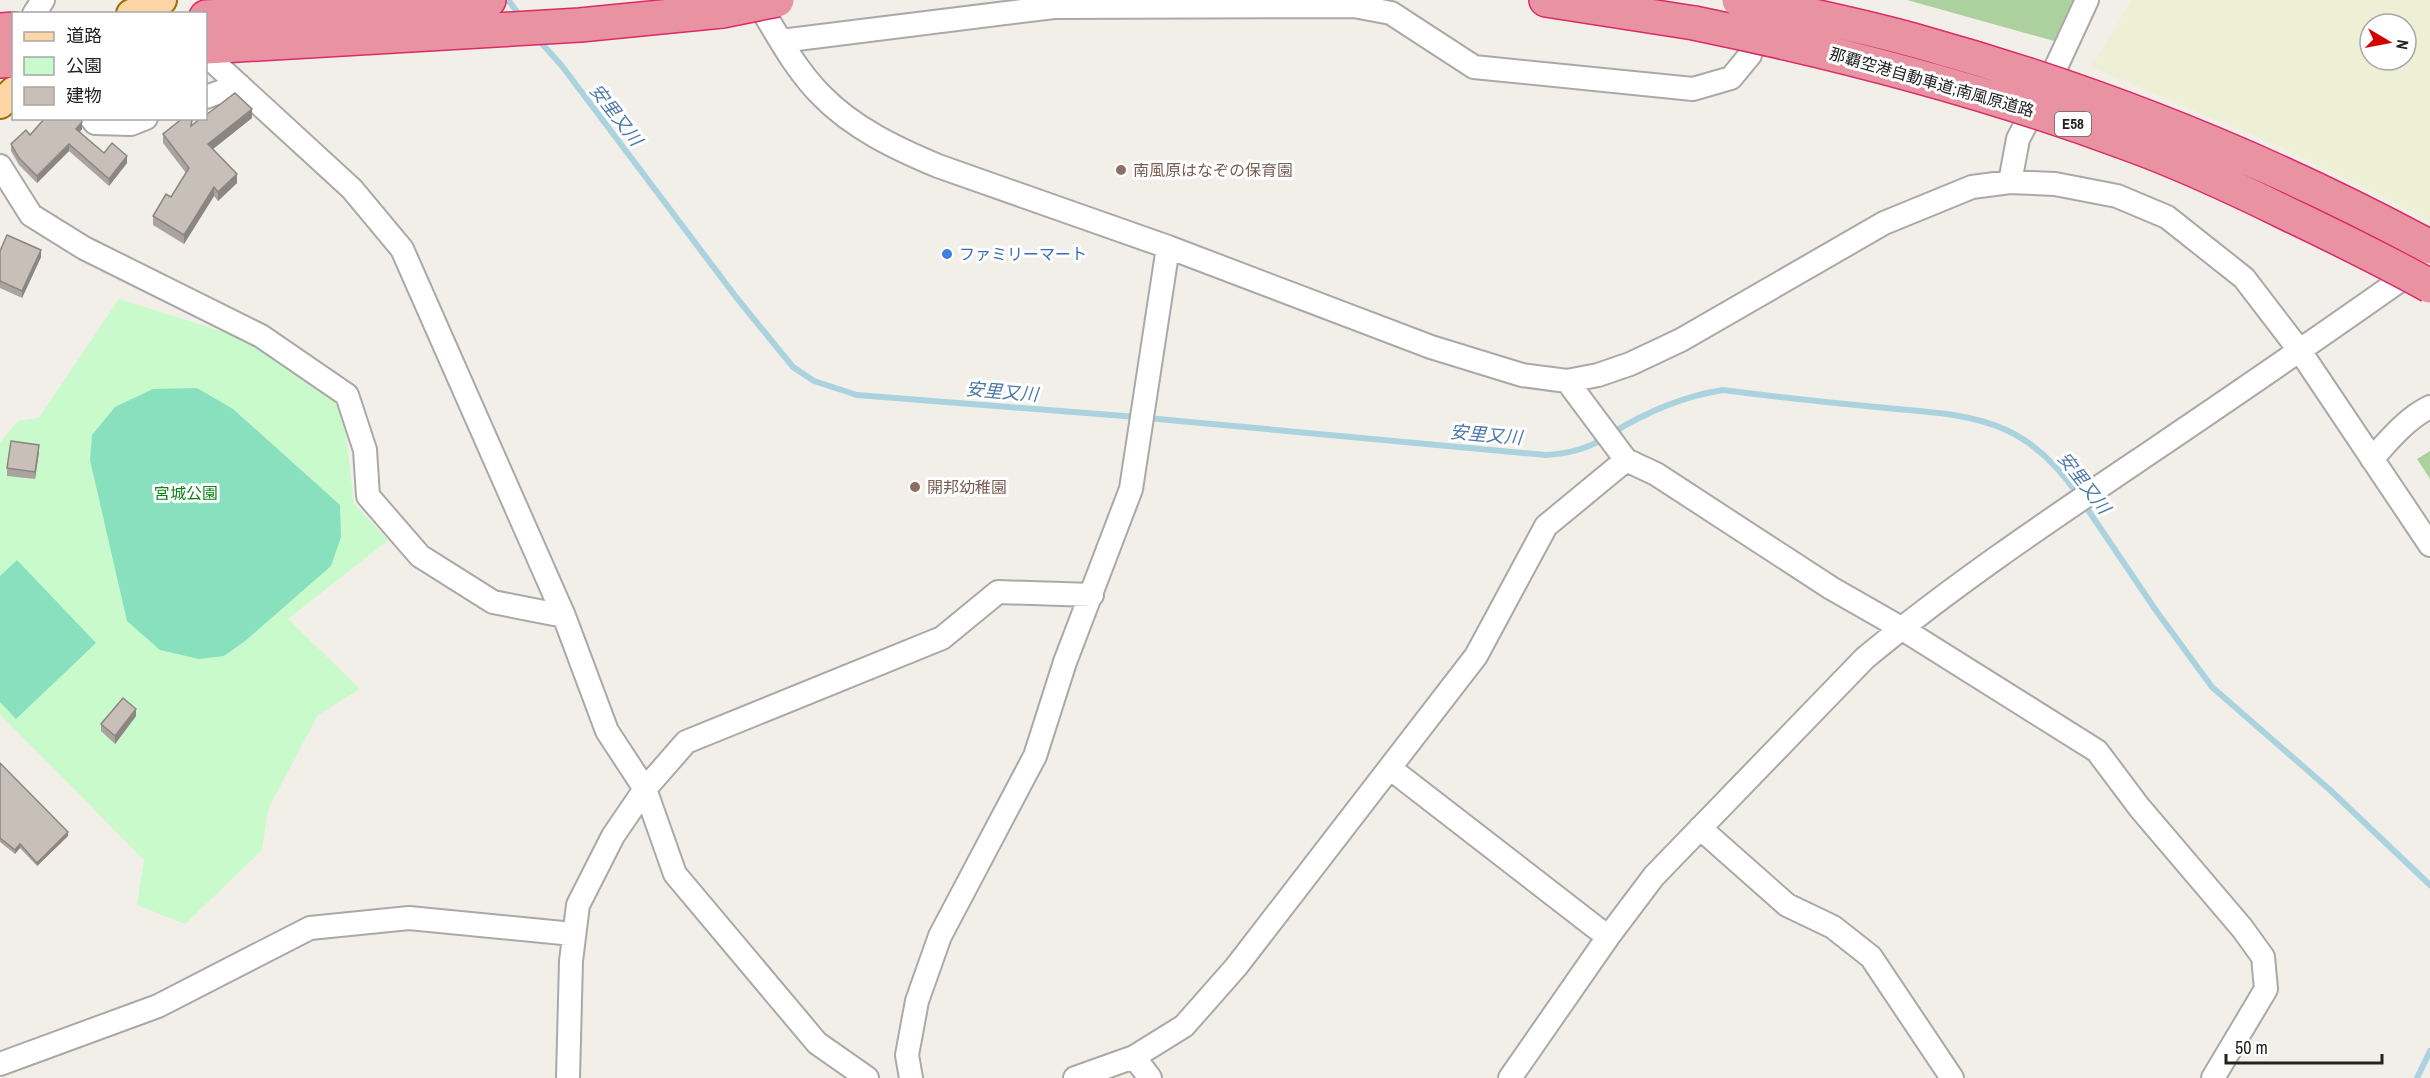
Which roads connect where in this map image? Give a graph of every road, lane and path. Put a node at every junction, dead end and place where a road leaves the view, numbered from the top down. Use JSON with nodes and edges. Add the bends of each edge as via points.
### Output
{"nodes":[{"id":1,"x":489,"y":0,"type":"edge"},
{"id":2,"x":756,"y":0,"type":"edge"},
{"id":3,"x":777,"y":0,"type":"edge"},
{"id":4,"x":1546,"y":0,"type":"edge"},
{"id":5,"x":1739,"y":0,"type":"edge"},
{"id":6,"x":1760,"y":0,"type":"edge"},
{"id":7,"x":2087,"y":0,"type":"edge"},
{"id":8,"x":207,"y":17,"type":"edge"},
{"id":9,"x":782,"y":41,"type":"junction"},
{"id":10,"x":12,"y":45,"type":"edge"},
{"id":11,"x":207,"y":47,"type":"edge"},
{"id":12,"x":207,"y":56,"type":"edge"},
{"id":13,"x":0,"y":59,"type":"edge"},
{"id":14,"x":239,"y":85,"type":"junction"},
{"id":15,"x":12,"y":93,"type":"edge"},
{"id":16,"x":207,"y":97,"type":"edge"},
{"id":17,"x":0,"y":104,"type":"edge"},
{"id":18,"x":93,"y":120,"type":"edge"},
{"id":19,"x":141,"y":120,"type":"edge"},
{"id":20,"x":0,"y":166,"type":"edge"},
{"id":21,"x":2010,"y":182,"type":"junction"},
{"id":22,"x":1168,"y":247,"type":"junction"},
{"id":23,"x":2430,"y":247,"type":"edge"},
{"id":24,"x":2430,"y":259,"type":"edge"},
{"id":25,"x":2430,"y":286,"type":"edge"},
{"id":26,"x":2300,"y":351,"type":"junction"},
{"id":27,"x":1567,"y":381,"type":"junction"},
{"id":28,"x":2430,"y":407,"type":"edge"},
{"id":29,"x":1626,"y":459,"type":"junction"},
{"id":30,"x":2372,"y":459,"type":"junction"},
{"id":31,"x":2430,"y":545,"type":"edge"},
{"id":32,"x":1092,"y":596,"type":"junction"},
{"id":33,"x":564,"y":616,"type":"junction"},
{"id":34,"x":1901,"y":628,"type":"junction"},
{"id":35,"x":1390,"y":769,"type":"junction"},
{"id":36,"x":645,"y":789,"type":"junction"},
{"id":37,"x":1700,"y":828,"type":"junction"},
{"id":38,"x":573,"y":934,"type":"junction"},
{"id":39,"x":1608,"y":938,"type":"junction"},
{"id":40,"x":1134,"y":1057,"type":"junction"},
{"id":41,"x":0,"y":1064,"type":"edge"},
{"id":42,"x":568,"y":1078,"type":"edge"},
{"id":43,"x":867,"y":1078,"type":"edge"},
{"id":44,"x":911,"y":1078,"type":"edge"},
{"id":45,"x":1075,"y":1078,"type":"edge"},
{"id":46,"x":1150,"y":1078,"type":"edge"},
{"id":47,"x":1510,"y":1078,"type":"edge"},
{"id":48,"x":1952,"y":1078,"type":"edge"},
{"id":49,"x":2213,"y":1078,"type":"edge"}],
"edges":[{"from":1,"to":8,"type":"highway"},
{"from":2,"to":9,"type":"street"},
{"from":3,"to":11,"type":"highway","bridge":true,"via":[[702,13],[580,25]]},
{"from":4,"to":25,"type":"highway","name":"那覇空港自動車道;南風原道路","number":"E58","bridge":true,"via":[[1694,22],[1797,44],[2015,105],[2127,143],[2221,181]]},
{"from":5,"to":23,"type":"highway","name":"那覇空港自動車道;南風原道路","number":"E58","bridge":true,"via":[[1920,42],[2138,113],[2298,182]]},
{"from":6,"to":9,"type":"street","via":[[1750,55],[1744,63],[1731,78],[1693,89],[1474,67],[1391,13],[1354,6],[1054,8]]},
{"from":7,"to":21,"type":"street","via":[[2018,139]]},
{"from":9,"to":22,"type":"street","via":[[820,94],[844,116],[900,150]]},
{"from":10,"to":13,"type":"street"},
{"from":12,"to":14,"type":"street"},
{"from":14,"to":16,"type":"street"},
{"from":14,"to":33,"type":"street","via":[[352,189],[402,249]]},
{"from":15,"to":17,"type":"main road"},
{"from":18,"to":19,"type":"street","via":[[132,124]]},
{"from":20,"to":33,"type":"street","via":[[31,215],[84,248],[261,336],[347,394],[365,450],[368,496],[420,556],[493,602]]},
{"from":21,"to":26,"type":"street","via":[[2055,184],[2117,196],[2167,217],[2244,278]]},
{"from":21,"to":27,"type":"street","via":[[1972,187],[1884,223],[1682,340],[1630,364]]},
{"from":22,"to":27,"type":"street","via":[[1431,347],[1522,375]]},
{"from":22,"to":32,"type":"street","via":[[1131,489]]},
{"from":24,"to":26,"type":"street"},
{"from":26,"to":30,"type":"street"},
{"from":26,"to":34,"type":"street","via":[[2056,516]]},
{"from":27,"to":29,"type":"street"},
{"from":28,"to":30,"type":"street","via":[[2392,436]]},
{"from":29,"to":34,"type":"street"},
{"from":29,"to":35,"type":"street","via":[[1545,526],[1476,656]]},
{"from":30,"to":31,"type":"street"},
{"from":32,"to":36,"type":"street","via":[[998,592],[942,638],[686,742]]},
{"from":32,"to":44,"type":"street","via":[[1065,662],[1035,756],[940,936],[916,1001],[907,1055]]},
{"from":33,"to":36,"type":"street","via":[[607,731]]},
{"from":34,"to":37,"type":"street","via":[[1865,658]]},
{"from":34,"to":49,"type":"street","via":[[2097,751],[2263,957],[2266,989]]},
{"from":35,"to":39,"type":"street"},
{"from":35,"to":40,"type":"street","via":[[1236,966],[1184,1026]]},
{"from":36,"to":38,"type":"street","via":[[613,836],[578,905]]},
{"from":36,"to":43,"type":"street","via":[[675,874],[817,1043]]},
{"from":37,"to":39,"type":"street","via":[[1654,876]]},
{"from":37,"to":48,"type":"street","via":[[1787,905],[1833,927],[1871,957]]},
{"from":38,"to":41,"type":"street","via":[[409,918],[310,928],[158,1006]]},
{"from":38,"to":42,"type":"street"},
{"from":39,"to":47,"type":"street"},
{"from":40,"to":45,"type":"street"},
{"from":40,"to":46,"type":"street"}]}
